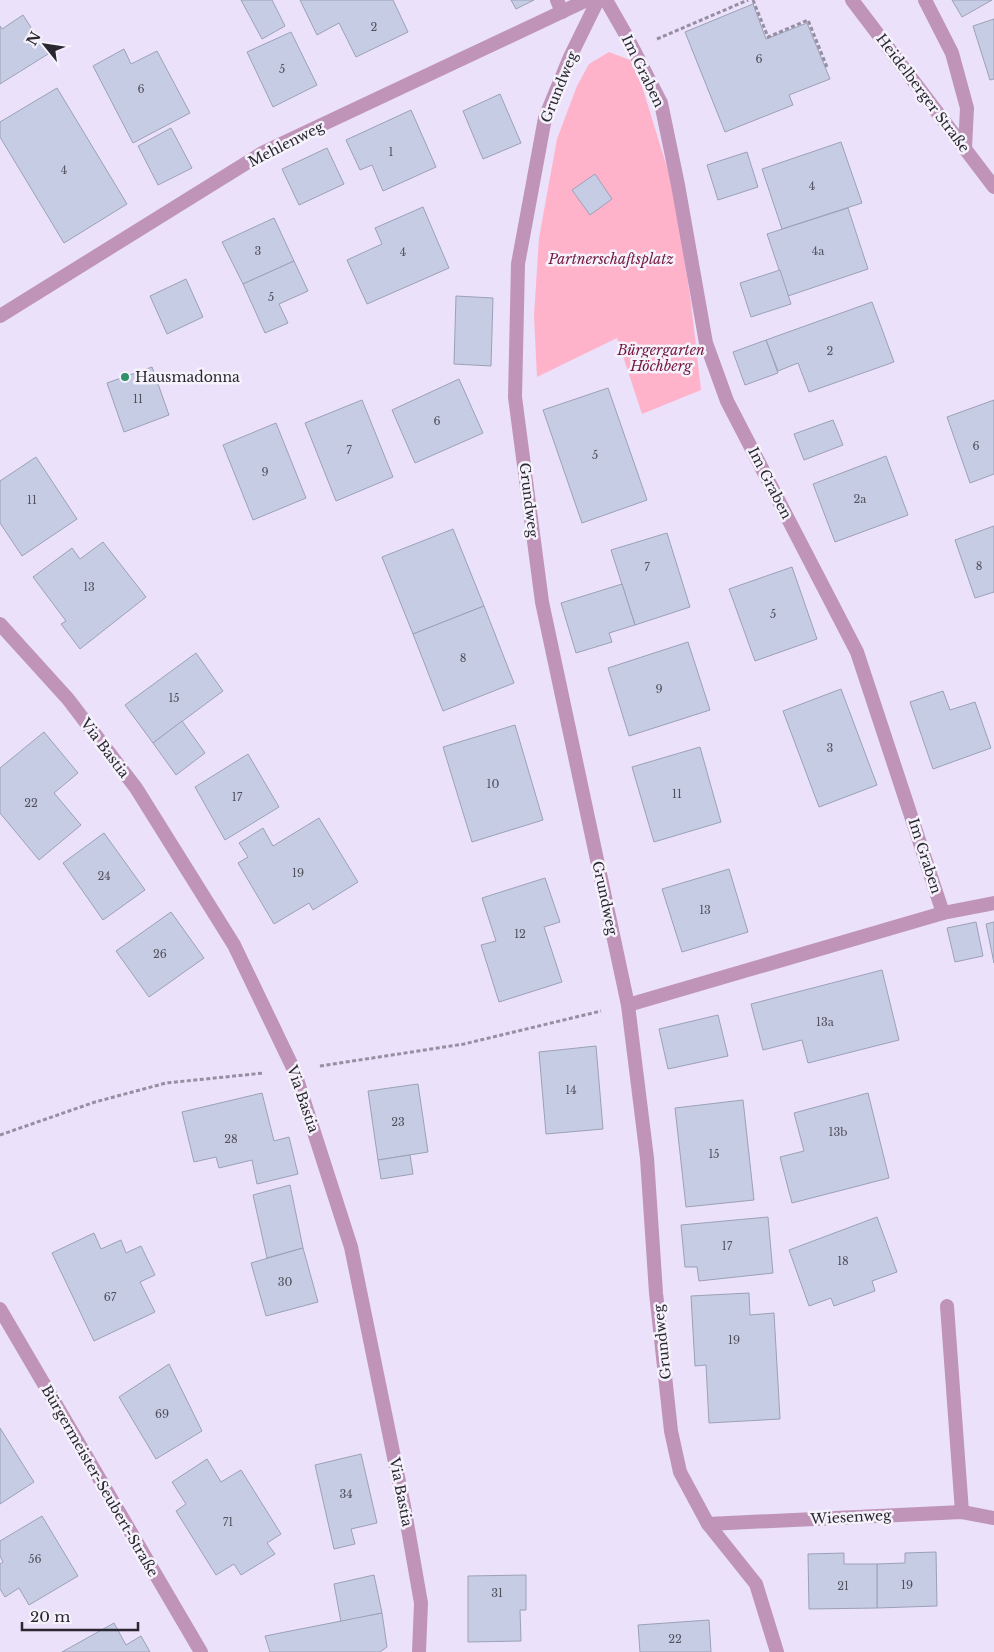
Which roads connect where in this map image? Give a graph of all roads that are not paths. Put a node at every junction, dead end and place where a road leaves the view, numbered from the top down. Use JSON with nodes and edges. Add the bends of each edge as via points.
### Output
{"nodes":[{"id":1,"x":587,"y":0,"type":"edge"},
{"id":2,"x":598,"y":0,"type":"edge"},
{"id":3,"x":606,"y":0,"type":"edge"},
{"id":4,"x":852,"y":0,"type":"edge"},
{"id":5,"x":925,"y":0,"type":"edge"},
{"id":6,"x":560,"y":6,"type":"edge"},
{"id":7,"x":965,"y":148,"type":"junction"},
{"id":8,"x":994,"y":187,"type":"edge"},
{"id":9,"x":0,"y":316,"type":"edge"},
{"id":10,"x":0,"y":624,"type":"edge"},
{"id":11,"x":994,"y":904,"type":"edge"},
{"id":12,"x":944,"y":913,"type":"junction"},
{"id":13,"x":628,"y":1005,"type":"junction"},
{"id":14,"x":947,"y":1306,"type":"dead end"},
{"id":15,"x":0,"y":1309,"type":"edge"},
{"id":16,"x":962,"y":1512,"type":"junction"},
{"id":17,"x":994,"y":1518,"type":"edge"},
{"id":18,"x":708,"y":1524,"type":"junction"},
{"id":19,"x":201,"y":1652,"type":"edge"},
{"id":20,"x":419,"y":1652,"type":"edge"},
{"id":21,"x":777,"y":1652,"type":"edge"}],
"edges":[{"from":1,"to":6,"type":"street","name":"Mehlenweg"},
{"from":2,"to":13,"type":"street","name":"Grundweg","via":[[544,118],[518,264],[516,397],[542,602]]},
{"from":3,"to":12,"type":"street","name":"Im Graben","via":[[661,103],[706,343],[727,401],[857,652]]},
{"from":4,"to":7,"type":"street","name":"Heidelberger Straße"},
{"from":5,"to":7,"type":"street","via":[[952,53],[967,108]]},
{"from":6,"to":9,"type":"street","name":"Mehlenweg","via":[[264,152]]},
{"from":7,"to":8,"type":"street","name":"Heidelberger Straße"},
{"from":10,"to":20,"type":"street","name":"Via Bastia","via":[[68,699],[136,788],[234,945],[294,1070],[351,1247],[421,1603]]},
{"from":11,"to":12,"type":"street","name":"Im Graben"},
{"from":12,"to":13,"type":"street"},
{"from":13,"to":18,"type":"street","name":"Grundweg","via":[[647,1158],[656,1294],[671,1431],[680,1472]]},
{"from":14,"to":16,"type":"street"},
{"from":15,"to":19,"type":"street","name":"Bürgermeister-Seubert-Straße"},
{"from":16,"to":17,"type":"street","name":"Wiesenweg"},
{"from":16,"to":18,"type":"street","name":"Wiesenweg"},
{"from":18,"to":21,"type":"street","name":"Grundweg","via":[[756,1584]]}]}
